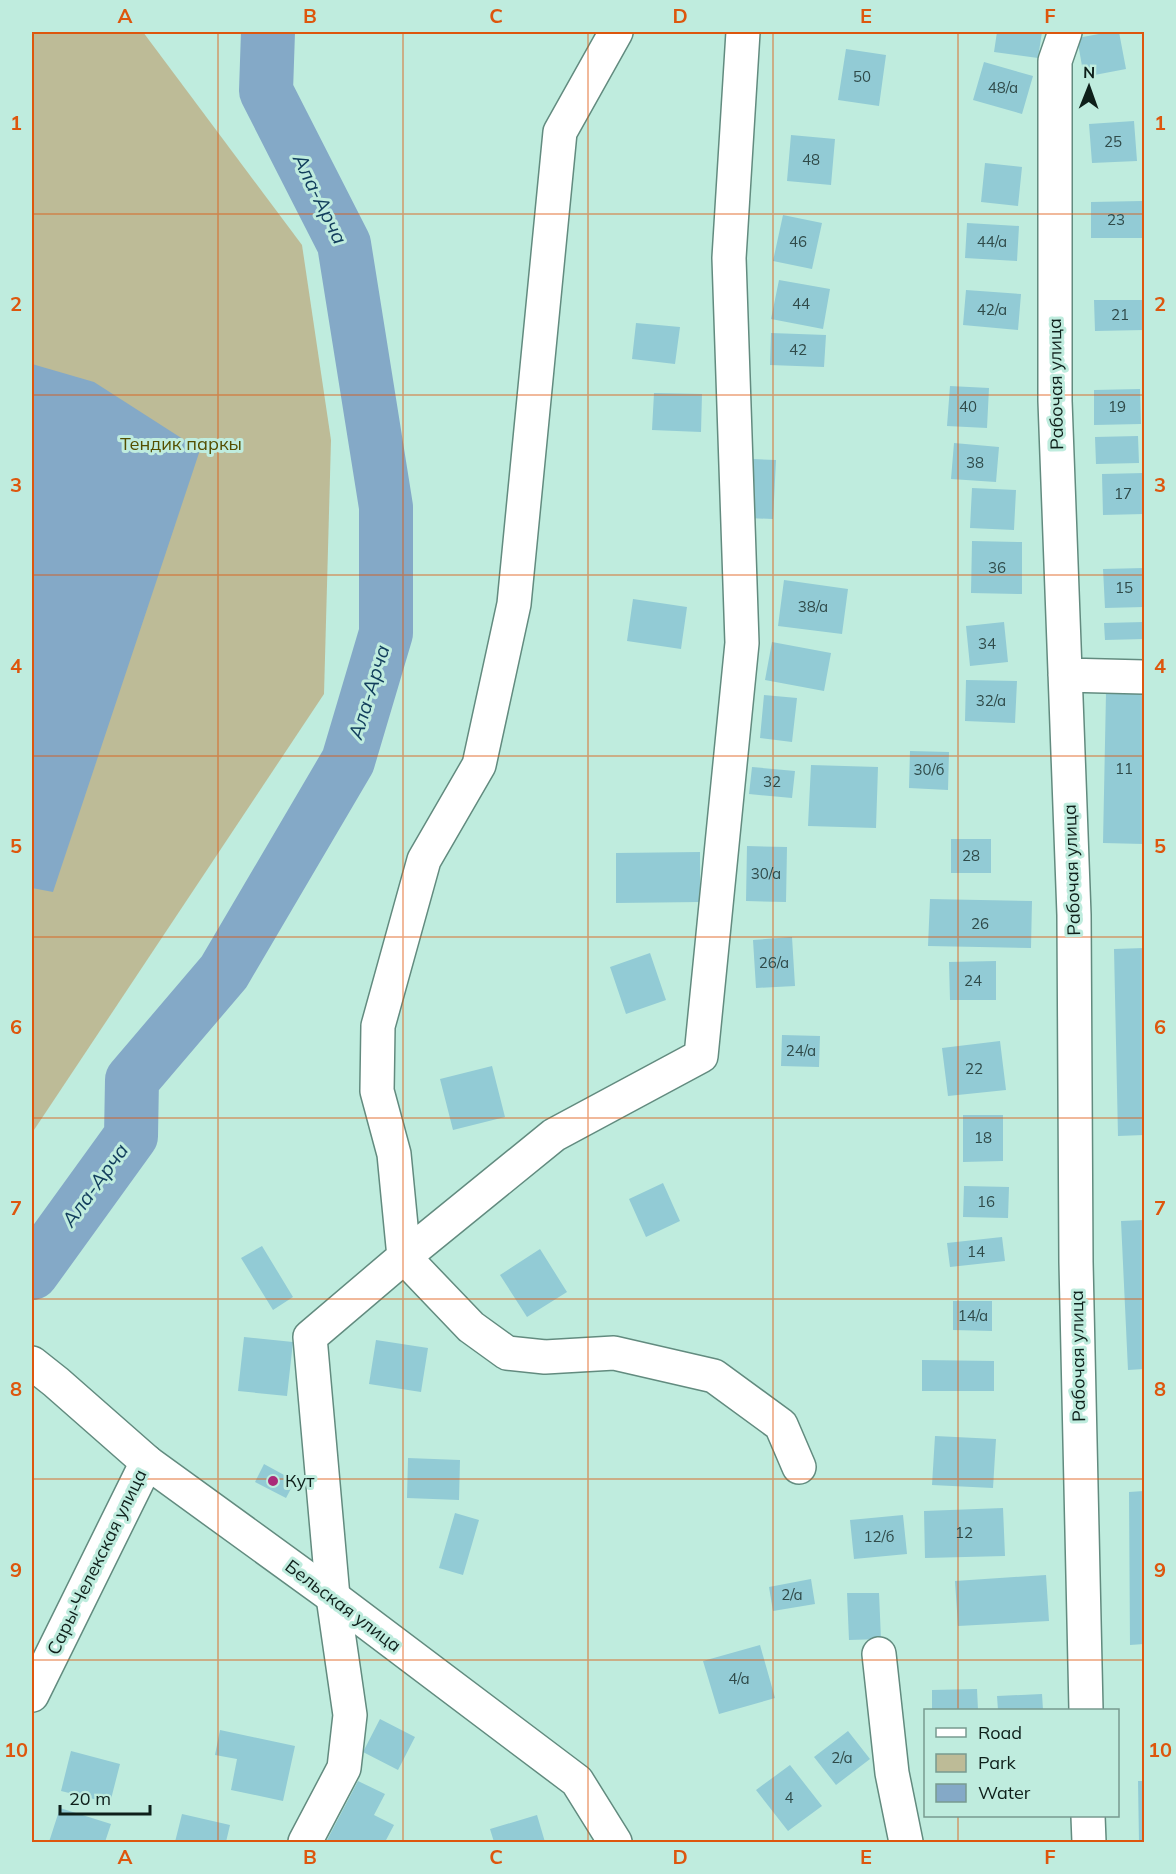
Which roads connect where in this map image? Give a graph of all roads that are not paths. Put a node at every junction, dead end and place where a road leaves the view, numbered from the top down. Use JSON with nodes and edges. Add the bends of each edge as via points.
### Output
{"nodes":[{"id":1,"x":616,"y":32,"type":"edge"},
{"id":2,"x":743,"y":32,"type":"edge"},
{"id":3,"x":1065,"y":32,"type":"edge"},
{"id":4,"x":1065,"y":675,"type":"junction"},
{"id":5,"x":1144,"y":677,"type":"edge"},
{"id":6,"x":404,"y":1257,"type":"junction"},
{"id":7,"x":44,"y":1373,"type":"edge"},
{"id":8,"x":147,"y":1462,"type":"junction"},
{"id":9,"x":799,"y":1467,"type":"dead end"},
{"id":10,"x":333,"y":1597,"type":"junction"},
{"id":11,"x":879,"y":1654,"type":"dead end"},
{"id":12,"x":32,"y":1695,"type":"edge"},
{"id":13,"x":1086,"y":1709,"type":"edge"},
{"id":14,"x":1089,"y":1817,"type":"edge"},
{"id":15,"x":305,"y":1842,"type":"edge"},
{"id":16,"x":615,"y":1842,"type":"edge"},
{"id":17,"x":906,"y":1842,"type":"edge"},
{"id":18,"x":1089,"y":1842,"type":"edge"}],
"edges":[{"from":1,"to":6,"type":"street","via":[[560,132],[514,604],[479,765],[424,860],[378,1026],[377,1091],[394,1154]]},
{"from":2,"to":6,"type":"street","via":[[729,258],[742,643],[701,1056],[554,1135]]},
{"from":3,"to":4,"type":"street","name":"Рабочая улица","via":[[1055,62],[1055,401]]},
{"from":4,"to":5,"type":"street"},
{"from":4,"to":13,"type":"street","name":"Рабочая улица","via":[[1074,915],[1076,1262]]},
{"from":6,"to":9,"type":"street","via":[[471,1327],[507,1353],[545,1357],[614,1353],[714,1376],[781,1425]]},
{"from":6,"to":10,"type":"street","via":[[310,1337]]},
{"from":7,"to":8,"type":"street","name":"Бельская улица"},
{"from":8,"to":10,"type":"street","name":"Бельская улица"},
{"from":8,"to":12,"type":"street","name":"Сары-Челекская улица"},
{"from":10,"to":15,"type":"street","via":[[350,1715],[344,1768]]},
{"from":10,"to":16,"type":"street","name":"Бельская улица","via":[[577,1781]]},
{"from":11,"to":17,"type":"street","via":[[892,1773]]},
{"from":14,"to":18,"type":"street"}]}
